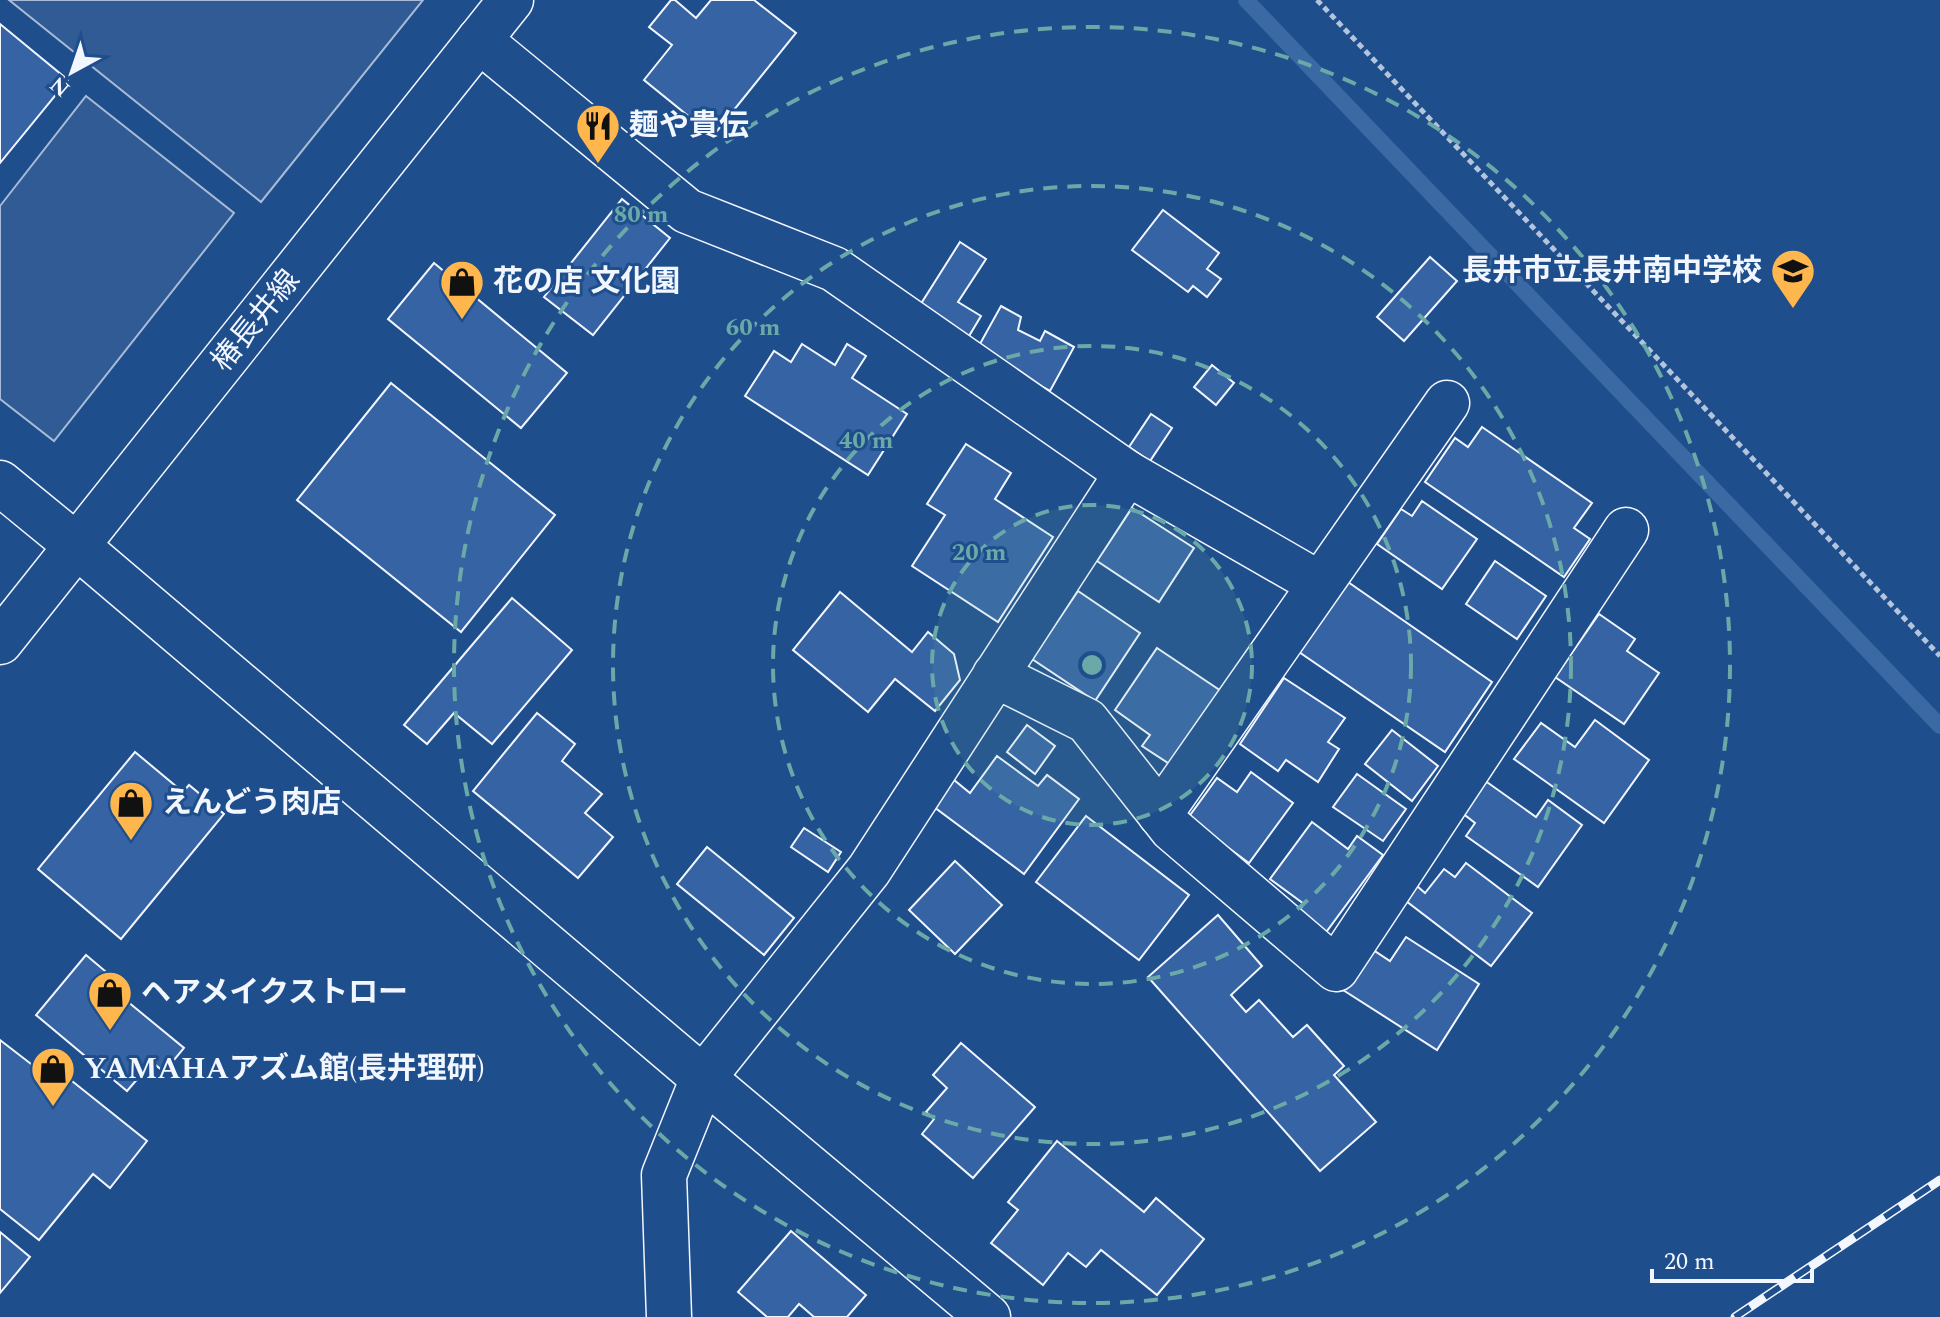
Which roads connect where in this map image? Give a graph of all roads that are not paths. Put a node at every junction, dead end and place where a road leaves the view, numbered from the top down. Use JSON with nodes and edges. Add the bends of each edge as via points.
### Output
{"nodes":[{"id":1,"x":511,"y":0,"type":"edge"},
{"id":2,"x":479,"y":40,"type":"junction"},
{"id":3,"x":1447,"y":403,"type":"dead end"},
{"id":4,"x":1127,"y":473,"type":"junction"},
{"id":5,"x":0,"y":483,"type":"edge"},
{"id":6,"x":1626,"y":530,"type":"dead end"},
{"id":7,"x":77,"y":546,"type":"junction"},
{"id":8,"x":1320,"y":584,"type":"junction"},
{"id":9,"x":0,"y":642,"type":"edge"},
{"id":10,"x":995,"y":675,"type":"junction"},
{"id":11,"x":1160,"y":814,"type":"junction"},
{"id":12,"x":703,"y":1078,"type":"junction"},
{"id":13,"x":669,"y":1317,"type":"edge"},
{"id":14,"x":988,"y":1317,"type":"edge"}],
"edges":[{"from":1,"to":2,"type":"street","name":"椿長井線"},
{"from":2,"to":4,"type":"street","via":[[687,211],[834,269]]},
{"from":2,"to":7,"type":"street","name":"椿長井線"},
{"from":3,"to":8,"type":"street"},
{"from":4,"to":8,"type":"street"},
{"from":4,"to":10,"type":"street"},
{"from":5,"to":7,"type":"street"},
{"from":6,"to":11,"type":"street","via":[[1336,969]]},
{"from":7,"to":9,"type":"street","name":"椿長井線"},
{"from":7,"to":12,"type":"street"},
{"from":8,"to":11,"type":"street"},
{"from":10,"to":11,"type":"street","via":[[1087,721]]},
{"from":10,"to":12,"type":"street","via":[[869,870]]},
{"from":12,"to":13,"type":"street","via":[[664,1175]]},
{"from":12,"to":14,"type":"street"}]}
